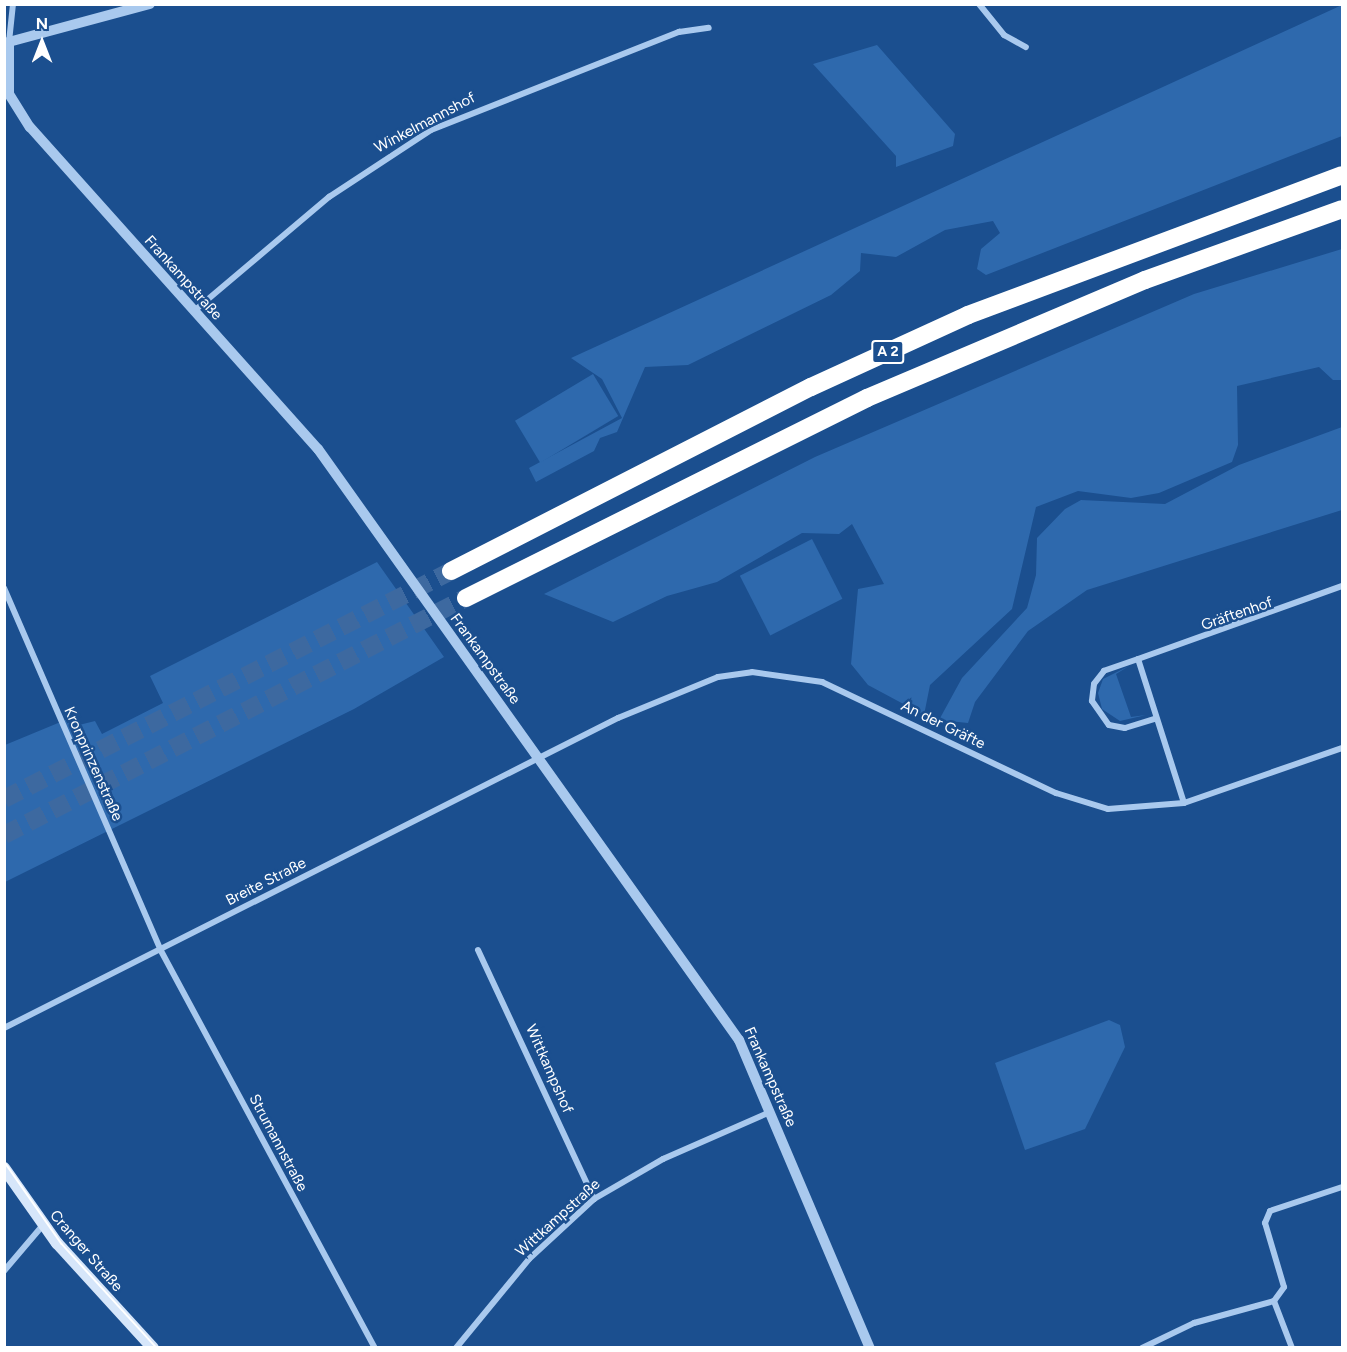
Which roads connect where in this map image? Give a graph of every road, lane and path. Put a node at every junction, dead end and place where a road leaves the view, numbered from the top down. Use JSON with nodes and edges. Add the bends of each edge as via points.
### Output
{"nodes":[{"id":1,"x":13,"y":4,"type":"edge"},
{"id":2,"x":150,"y":4,"type":"edge"},
{"id":3,"x":979,"y":4,"type":"edge"},
{"id":4,"x":709,"y":28,"type":"dead end"},
{"id":5,"x":7,"y":43,"type":"edge"},
{"id":6,"x":1026,"y":47,"type":"dead end"},
{"id":7,"x":7,"y":94,"type":"edge"},
{"id":8,"x":1342,"y":175,"type":"edge"},
{"id":9,"x":1342,"y":209,"type":"edge"},
{"id":10,"x":193,"y":312,"type":"junction"},
{"id":11,"x":451,"y":571,"type":"tunnel mouth"},
{"id":12,"x":1342,"y":586,"type":"edge"},
{"id":13,"x":4,"y":588,"type":"edge"},
{"id":14,"x":466,"y":598,"type":"tunnel mouth"},
{"id":15,"x":1138,"y":659,"type":"junction"},
{"id":16,"x":1155,"y":719,"type":"junction"},
{"id":17,"x":1342,"y":748,"type":"edge"},
{"id":18,"x":538,"y":758,"type":"junction"},
{"id":19,"x":1184,"y":803,"type":"junction"},
{"id":20,"x":160,"y":949,"type":"junction"},
{"id":21,"x":478,"y":950,"type":"dead end"},
{"id":22,"x":4,"y":1028,"type":"edge"},
{"id":23,"x":770,"y":1112,"type":"junction"},
{"id":24,"x":4,"y":1168,"type":"edge"},
{"id":25,"x":1342,"y":1187,"type":"edge"},
{"id":26,"x":594,"y":1199,"type":"junction"},
{"id":27,"x":43,"y":1225,"type":"junction"},
{"id":28,"x":4,"y":1271,"type":"edge"},
{"id":29,"x":1274,"y":1301,"type":"junction"},
{"id":30,"x":153,"y":1347,"type":"edge"},
{"id":31,"x":375,"y":1347,"type":"edge"},
{"id":32,"x":456,"y":1347,"type":"edge"},
{"id":33,"x":870,"y":1347,"type":"edge"},
{"id":34,"x":1142,"y":1347,"type":"edge"},
{"id":35,"x":1292,"y":1347,"type":"edge"}],
"edges":[{"from":1,"to":5,"type":"street"},
{"from":2,"to":5,"type":"street"},
{"from":3,"to":6,"type":"street","via":[[1004,35]]},
{"from":4,"to":10,"type":"street","name":"Winkelmannshof","via":[[679,32],[431,130],[329,197]]},
{"from":5,"to":7,"type":"street","name":"Frankampstraße"},
{"from":7,"to":10,"type":"street","name":"Frankampstraße","via":[[30,127]]},
{"from":8,"to":11,"type":"highway","number":"A 2","via":[[968,315],[811,387]]},
{"from":9,"to":14,"type":"highway","number":"A 2","via":[[1145,280],[867,398]]},
{"from":10,"to":18,"type":"street","name":"Frankampstraße","via":[[318,449]]},
{"from":12,"to":15,"type":"street","name":"Gräftenhof"},
{"from":13,"to":20,"type":"street","name":"Kronprinzenstraße"},
{"from":15,"to":16,"type":"street"},
{"from":15,"to":16,"type":"street","name":"Gräftenhof","via":[[1104,671],[1094,684],[1092,701],[1109,725],[1125,728]]},
{"from":16,"to":19,"type":"street"},
{"from":17,"to":19,"type":"street","name":"An der Gräfte"},
{"from":18,"to":19,"type":"street","name":"An der Gräfte","via":[[699,681],[752,672],[822,682],[1082,803],[1126,811]]},
{"from":18,"to":20,"type":"street","name":"Breite Straße"},
{"from":18,"to":23,"type":"street","name":"Frankampstraße","via":[[739,1040]]},
{"from":20,"to":22,"type":"street","name":"Breite Straße"},
{"from":20,"to":31,"type":"street","name":"Strumannstraße"},
{"from":21,"to":26,"type":"street","name":"Wittkampshof"},
{"from":23,"to":26,"type":"street","name":"Wittkampstraße","via":[[663,1159]]},
{"from":23,"to":33,"type":"street","name":"Frankampstraße"},
{"from":24,"to":27,"type":"main road","name":"Cranger Straße"},
{"from":25,"to":29,"type":"street","via":[[1270,1211],[1266,1235],[1284,1287]]},
{"from":26,"to":32,"type":"street","name":"Wittkampstraße","via":[[529,1259]]},
{"from":27,"to":28,"type":"street"},
{"from":27,"to":30,"type":"main road","name":"Cranger Straße"},
{"from":29,"to":34,"type":"street","via":[[1194,1323]]},
{"from":29,"to":35,"type":"street"}]}
